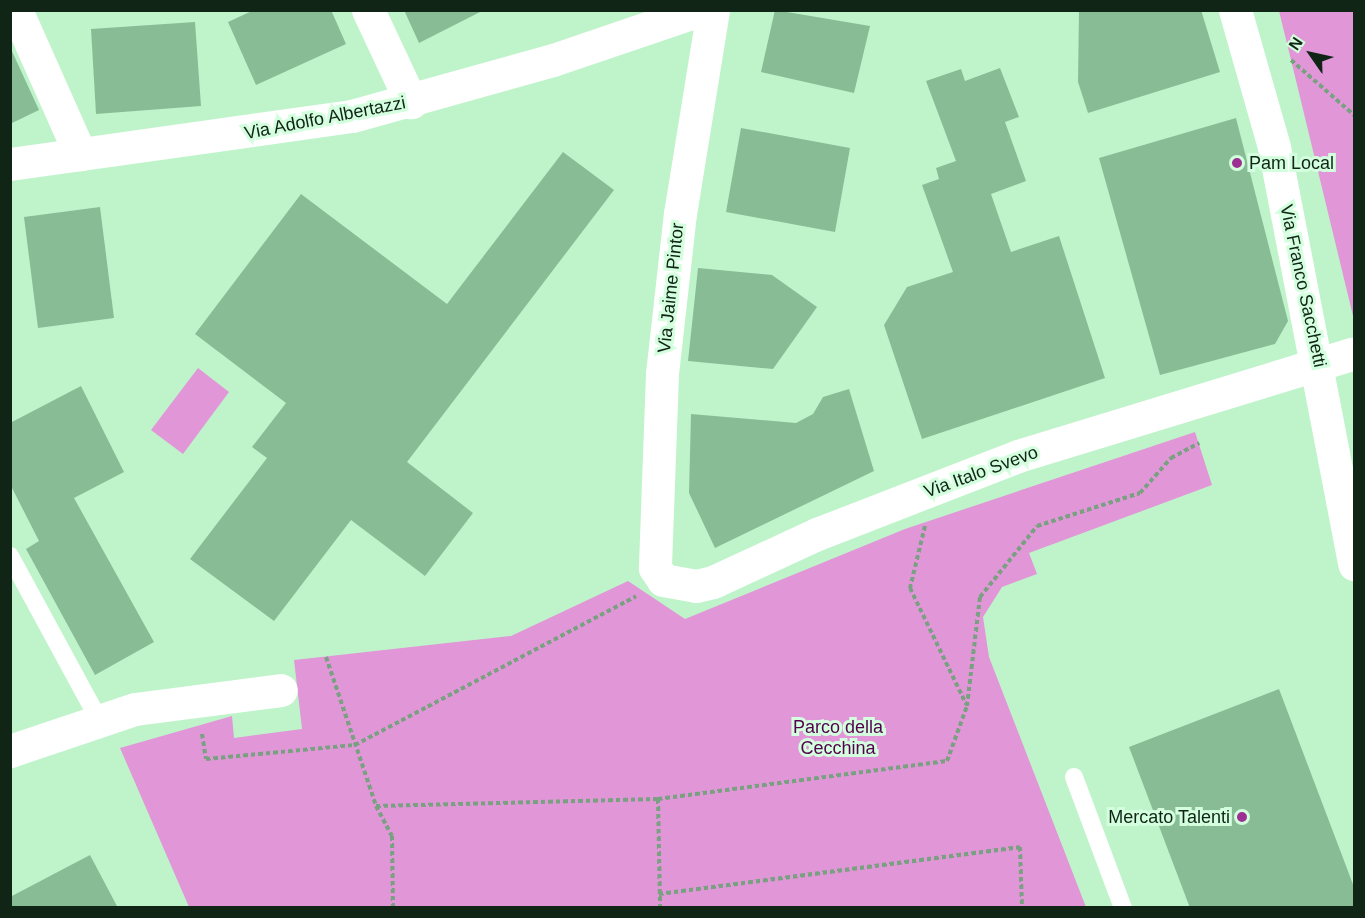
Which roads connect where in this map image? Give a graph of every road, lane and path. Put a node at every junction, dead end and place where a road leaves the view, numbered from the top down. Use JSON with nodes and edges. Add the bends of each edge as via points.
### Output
{"nodes":[{"id":1,"x":16,"y":10,"type":"edge"},
{"id":2,"x":368,"y":10,"type":"edge"},
{"id":3,"x":700,"y":10,"type":"edge"},
{"id":4,"x":713,"y":10,"type":"edge"},
{"id":5,"x":1235,"y":10,"type":"edge"},
{"id":6,"x":1291,"y":60,"type":"dead end"},
{"id":7,"x":411,"y":102,"type":"junction"},
{"id":8,"x":1354,"y":115,"type":"edge"},
{"id":9,"x":80,"y":154,"type":"junction"},
{"id":10,"x":10,"y":164,"type":"edge"},
{"id":11,"x":1354,"y":352,"type":"edge"},
{"id":12,"x":1319,"y":361,"type":"junction"},
{"id":13,"x":1199,"y":443,"type":"dead end"},
{"id":14,"x":917,"y":496,"type":"junction"},
{"id":15,"x":10,"y":556,"type":"edge"},
{"id":16,"x":1354,"y":564,"type":"edge"},
{"id":17,"x":657,"y":572,"type":"junction"},
{"id":18,"x":326,"y":657,"type":"dead end"},
{"id":19,"x":281,"y":690,"type":"dead end"},
{"id":20,"x":967,"y":706,"type":"junction"},
{"id":21,"x":98,"y":718,"type":"junction"},
{"id":22,"x":201,"y":726,"type":"dead end"},
{"id":23,"x":355,"y":745,"type":"junction"},
{"id":24,"x":10,"y":751,"type":"edge"},
{"id":25,"x":1074,"y":777,"type":"dead end"},
{"id":26,"x":658,"y":799,"type":"junction"},
{"id":27,"x":376,"y":806,"type":"junction"},
{"id":28,"x":659,"y":894,"type":"junction"},
{"id":29,"x":393,"y":908,"type":"edge"},
{"id":30,"x":660,"y":908,"type":"edge"},
{"id":31,"x":1022,"y":908,"type":"edge"},
{"id":32,"x":1124,"y":908,"type":"edge"}],
"edges":[{"from":1,"to":9,"type":"street"},
{"from":2,"to":7,"type":"street"},
{"from":3,"to":7,"type":"street","name":"Via Adolfo Albertazzi"},
{"from":4,"to":17,"type":"street","name":"Via Jaime Pintor","via":[[680,213],[663,362]]},
{"from":5,"to":12,"type":"street","name":"Via Franco Sacchetti","via":[[1274,147]]},
{"from":6,"to":8,"type":"path"},
{"from":7,"to":9,"type":"street","name":"Via Adolfo Albertazzi","via":[[143,149]]},
{"from":9,"to":10,"type":"street","name":"Via Adolfo Albertazzi"},
{"from":11,"to":12,"type":"street","name":"Via Italo Svevo"},
{"from":12,"to":14,"type":"street","name":"Via Italo Svevo","via":[[1018,456]]},
{"from":12,"to":16,"type":"street","name":"Via Franco Sacchetti"},
{"from":13,"to":20,"type":"path","via":[[1171,458],[1140,494],[1037,526],[980,597]]},
{"from":14,"to":17,"type":"street","name":"Via Italo Svevo","via":[[714,582],[680,585]]},
{"from":14,"to":20,"type":"path","via":[[927,534],[910,588]]},
{"from":15,"to":21,"type":"lane"},
{"from":17,"to":23,"type":"path","via":[[642,592]]},
{"from":18,"to":23,"type":"path"},
{"from":19,"to":21,"type":"street","via":[[170,702]]},
{"from":20,"to":26,"type":"path","via":[[947,761]]},
{"from":21,"to":24,"type":"street"},
{"from":22,"to":23,"type":"path","via":[[206,759]]},
{"from":23,"to":27,"type":"path"},
{"from":25,"to":32,"type":"lane"},
{"from":26,"to":27,"type":"path"},
{"from":26,"to":28,"type":"path"},
{"from":27,"to":29,"type":"path","via":[[392,836]]},
{"from":28,"to":30,"type":"path"},
{"from":28,"to":31,"type":"path","via":[[1020,847]]}]}
